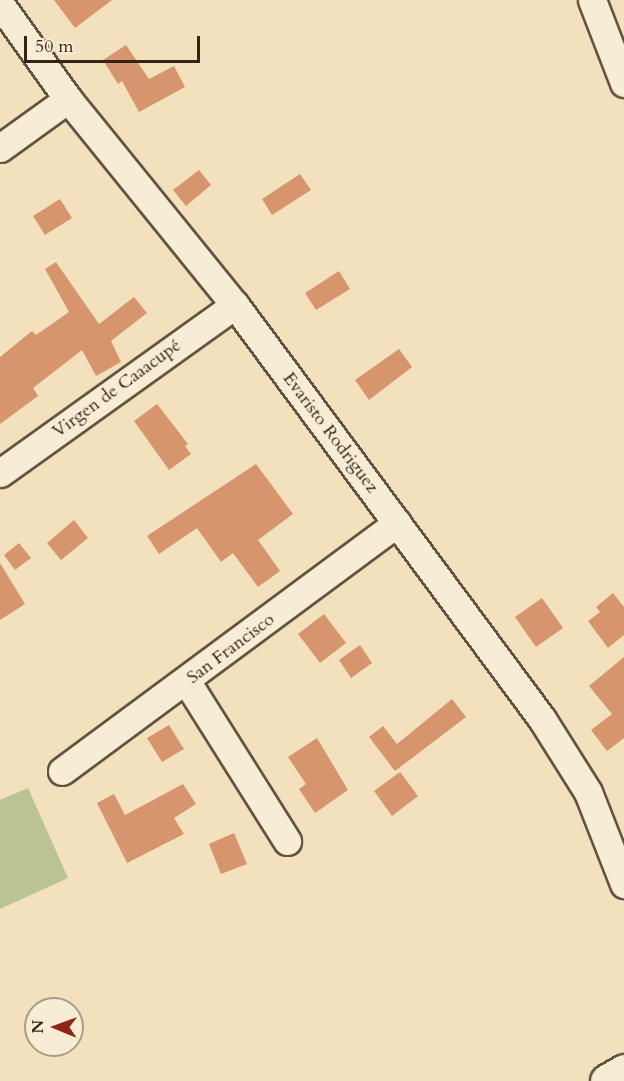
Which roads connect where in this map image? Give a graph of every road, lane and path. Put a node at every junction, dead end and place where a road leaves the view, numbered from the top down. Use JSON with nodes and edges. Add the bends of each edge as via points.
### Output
{"nodes":[{"id":1,"x":592,"y":0,"type":"edge"},
{"id":2,"x":0,"y":4,"type":"edge"},
{"id":3,"x":624,"y":83,"type":"edge"},
{"id":4,"x":68,"y":99,"type":"junction"},
{"id":5,"x":0,"y":148,"type":"edge"},
{"id":6,"x":234,"y":305,"type":"junction"},
{"id":7,"x":0,"y":473,"type":"edge"},
{"id":8,"x":397,"y":523,"type":"junction"},
{"id":9,"x":187,"y":682,"type":"junction"},
{"id":10,"x":62,"y":771,"type":"dead end"},
{"id":11,"x":287,"y":842,"type":"dead end"},
{"id":12,"x":624,"y":884,"type":"edge"},
{"id":13,"x":624,"y":1071,"type":"edge"},
{"id":14,"x":607,"y":1081,"type":"edge"}],
"edges":[{"from":1,"to":3,"type":"street"},
{"from":2,"to":4,"type":"street","name":"Evaristo Rodriguez"},
{"from":4,"to":5,"type":"street"},
{"from":4,"to":6,"type":"street","name":"Evaristo Rodriguez"},
{"from":6,"to":7,"type":"street","name":"Virgen de Caaacupé"},
{"from":6,"to":8,"type":"street","name":"Evaristo Rodriguez"},
{"from":8,"to":9,"type":"street","name":"San Francisco"},
{"from":8,"to":12,"type":"street","name":"Evaristo Rodriguez","via":[[543,719],[588,792]]},
{"from":9,"to":10,"type":"street","name":"San Francisco"},
{"from":9,"to":11,"type":"street"},
{"from":13,"to":14,"type":"street"}]}
